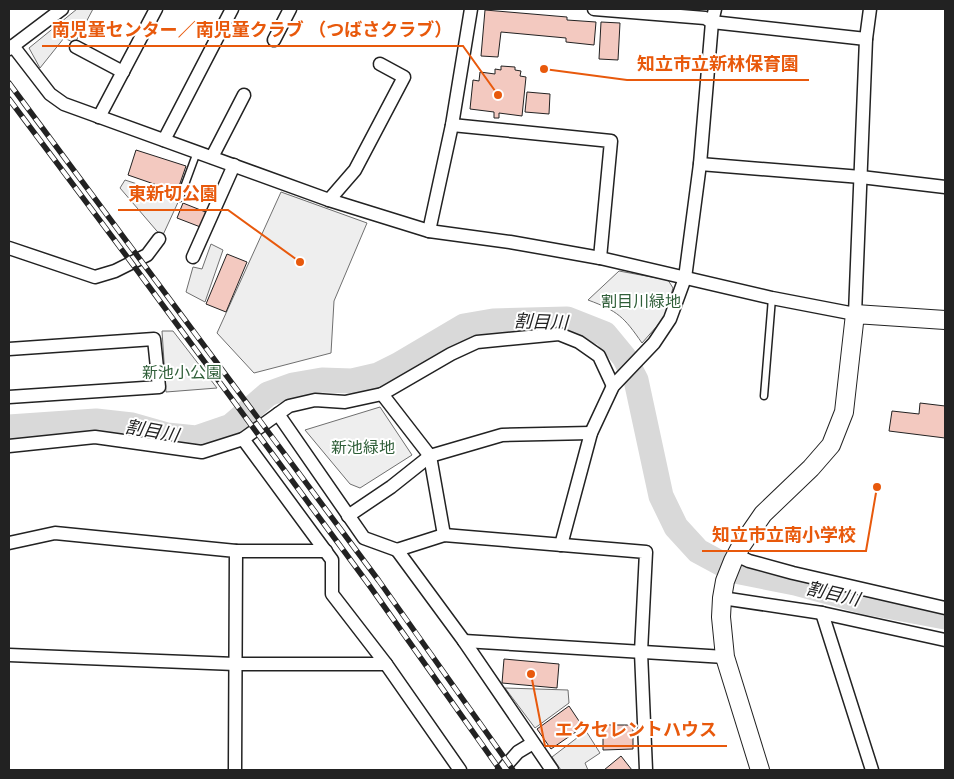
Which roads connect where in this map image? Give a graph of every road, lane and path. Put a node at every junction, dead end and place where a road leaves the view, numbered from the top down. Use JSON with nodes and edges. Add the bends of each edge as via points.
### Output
{"nodes":[{"id":1,"x":62,"y":9,"type":"edge"},
{"id":2,"x":156,"y":9,"type":"edge"},
{"id":3,"x":232,"y":9,"type":"edge"},
{"id":4,"x":290,"y":9,"type":"edge"},
{"id":5,"x":470,"y":9,"type":"edge"},
{"id":6,"x":594,"y":9,"type":"edge"},
{"id":7,"x":715,"y":9,"type":"edge"},
{"id":8,"x":870,"y":9,"type":"edge"},
{"id":9,"x":712,"y":22,"type":"junction"},
{"id":10,"x":866,"y":39,"type":"junction"},
{"id":11,"x":274,"y":40,"type":"dead end"},
{"id":12,"x":76,"y":47,"type":"dead end"},
{"id":13,"x":11,"y":48,"type":"edge"},
{"id":14,"x":380,"y":64,"type":"dead end"},
{"id":15,"x":123,"y":72,"type":"junction"},
{"id":16,"x":244,"y":95,"type":"dead end"},
{"id":17,"x":99,"y":117,"type":"junction"},
{"id":18,"x":452,"y":125,"type":"junction"},
{"id":19,"x":164,"y":140,"type":"junction"},
{"id":20,"x":197,"y":152,"type":"junction"},
{"id":21,"x":212,"y":157,"type":"junction"},
{"id":22,"x":700,"y":164,"type":"junction"},
{"id":23,"x":234,"y":165,"type":"junction"},
{"id":24,"x":861,"y":177,"type":"junction"},
{"id":25,"x":945,"y":187,"type":"edge"},
{"id":26,"x":180,"y":198,"type":"dead end"},
{"id":27,"x":329,"y":200,"type":"junction"},
{"id":28,"x":429,"y":231,"type":"junction"},
{"id":29,"x":159,"y":239,"type":"dead end"},
{"id":30,"x":9,"y":248,"type":"edge"},
{"id":31,"x":193,"y":257,"type":"dead end"},
{"id":32,"x":600,"y":258,"type":"junction"},
{"id":33,"x":685,"y":278,"type":"junction"},
{"id":34,"x":772,"y":298,"type":"junction"},
{"id":35,"x":855,"y":314,"type":"junction"},
{"id":36,"x":945,"y":320,"type":"edge"},
{"id":37,"x":9,"y":349,"type":"edge"},
{"id":38,"x":616,"y":383,"type":"junction"},
{"id":39,"x":382,"y":394,"type":"junction"},
{"id":40,"x":764,"y":396,"type":"dead end"},
{"id":41,"x":9,"y":397,"type":"edge"},
{"id":42,"x":278,"y":414,"type":"junction"},
{"id":43,"x":591,"y":433,"type":"junction"},
{"id":44,"x":243,"y":439,"type":"junction"},
{"id":45,"x":9,"y":446,"type":"edge"},
{"id":46,"x":430,"y":456,"type":"junction"},
{"id":47,"x":348,"y":516,"type":"junction"},
{"id":48,"x":444,"y":535,"type":"junction"},
{"id":49,"x":9,"y":543,"type":"edge"},
{"id":50,"x":561,"y":545,"type":"junction"},
{"id":51,"x":397,"y":550,"type":"junction"},
{"id":52,"x":236,"y":551,"type":"junction"},
{"id":53,"x":326,"y":551,"type":"junction"},
{"id":54,"x":735,"y":558,"type":"junction"},
{"id":55,"x":724,"y":590,"type":"junction"},
{"id":56,"x":945,"y":608,"type":"edge"},
{"id":57,"x":822,"y":613,"type":"junction"},
{"id":58,"x":464,"y":640,"type":"junction"},
{"id":59,"x":944,"y":643,"type":"edge"},
{"id":60,"x":640,"y":652,"type":"junction"},
{"id":61,"x":9,"y":655,"type":"edge"},
{"id":62,"x":725,"y":657,"type":"junction"},
{"id":63,"x":235,"y":664,"type":"junction"},
{"id":64,"x":386,"y":664,"type":"junction"},
{"id":65,"x":533,"y":743,"type":"junction"},
{"id":66,"x":234,"y":770,"type":"edge"},
{"id":67,"x":460,"y":770,"type":"edge"},
{"id":68,"x":502,"y":770,"type":"edge"},
{"id":69,"x":552,"y":770,"type":"edge"},
{"id":70,"x":646,"y":770,"type":"edge"},
{"id":71,"x":760,"y":770,"type":"edge"},
{"id":72,"x":872,"y":770,"type":"edge"}],
"edges":[{"from":1,"to":13,"type":"street"},
{"from":2,"to":15,"type":"street"},
{"from":3,"to":19,"type":"street"},
{"from":4,"to":11,"type":"street"},
{"from":5,"to":18,"type":"street"},
{"from":6,"to":9,"type":"street","via":[[705,18]]},
{"from":7,"to":9,"type":"street"},
{"from":8,"to":10,"type":"street"},
{"from":9,"to":10,"type":"street"},
{"from":9,"to":22,"type":"street"},
{"from":10,"to":24,"type":"street"},
{"from":12,"to":15,"type":"street"},
{"from":13,"to":17,"type":"street","via":[[50,94],[64,104]]},
{"from":14,"to":27,"type":"street","via":[[404,77],[355,170]]},
{"from":15,"to":17,"type":"street"},
{"from":16,"to":21,"type":"street"},
{"from":17,"to":19,"type":"street"},
{"from":18,"to":28,"type":"street"},
{"from":18,"to":32,"type":"street","via":[[611,141]]},
{"from":19,"to":20,"type":"street"},
{"from":20,"to":21,"type":"street"},
{"from":20,"to":26,"type":"lane"},
{"from":21,"to":23,"type":"street"},
{"from":22,"to":24,"type":"street"},
{"from":22,"to":33,"type":"street"},
{"from":23,"to":27,"type":"street"},
{"from":23,"to":31,"type":"street"},
{"from":24,"to":25,"type":"street"},
{"from":24,"to":35,"type":"street"},
{"from":27,"to":28,"type":"street"},
{"from":28,"to":32,"type":"street"},
{"from":29,"to":30,"type":"street","via":[[147,255],[95,277]]},
{"from":32,"to":33,"type":"street"},
{"from":33,"to":34,"type":"street"},
{"from":33,"to":38,"type":"street","via":[[670,319],[654,343]]},
{"from":34,"to":35,"type":"street"},
{"from":34,"to":40,"type":"lane"},
{"from":35,"to":36,"type":"street"},
{"from":35,"to":54,"type":"street","via":[[844,412],[831,445],[763,514]]},
{"from":37,"to":41,"type":"street","via":[[154,339],[158,387]]},
{"from":38,"to":39,"type":"street","via":[[599,356],[579,342],[559,334],[477,342]]},
{"from":38,"to":43,"type":"street"},
{"from":39,"to":42,"type":"street","via":[[344,402],[315,400],[289,406]]},
{"from":39,"to":46,"type":"street"},
{"from":42,"to":44,"type":"street"},
{"from":42,"to":47,"type":"street"},
{"from":43,"to":46,"type":"street","via":[[502,435]]},
{"from":43,"to":50,"type":"street"},
{"from":44,"to":45,"type":"street","via":[[202,452],[95,437]]},
{"from":44,"to":53,"type":"street"},
{"from":46,"to":47,"type":"street"},
{"from":46,"to":48,"type":"street"},
{"from":47,"to":51,"type":"street","via":[[364,538]]},
{"from":48,"to":50,"type":"street"},
{"from":48,"to":51,"type":"street"},
{"from":49,"to":52,"type":"street","via":[[54,533]]},
{"from":50,"to":60,"type":"street","via":[[646,552]]},
{"from":51,"to":58,"type":"street"},
{"from":52,"to":53,"type":"street"},
{"from":52,"to":63,"type":"street"},
{"from":53,"to":64,"type":"street","via":[[332,560],[332,594]]},
{"from":54,"to":55,"type":"street"},
{"from":54,"to":56,"type":"street"},
{"from":55,"to":57,"type":"street"},
{"from":55,"to":62,"type":"street","via":[[721,627]]},
{"from":57,"to":59,"type":"street"},
{"from":57,"to":72,"type":"street"},
{"from":58,"to":60,"type":"street"},
{"from":58,"to":65,"type":"street"},
{"from":60,"to":62,"type":"street"},
{"from":60,"to":70,"type":"street"},
{"from":61,"to":63,"type":"street"},
{"from":62,"to":71,"type":"street"},
{"from":63,"to":64,"type":"street"},
{"from":63,"to":66,"type":"street"},
{"from":64,"to":67,"type":"street"},
{"from":65,"to":68,"type":"street","via":[[518,752]]},
{"from":65,"to":69,"type":"street"}]}
